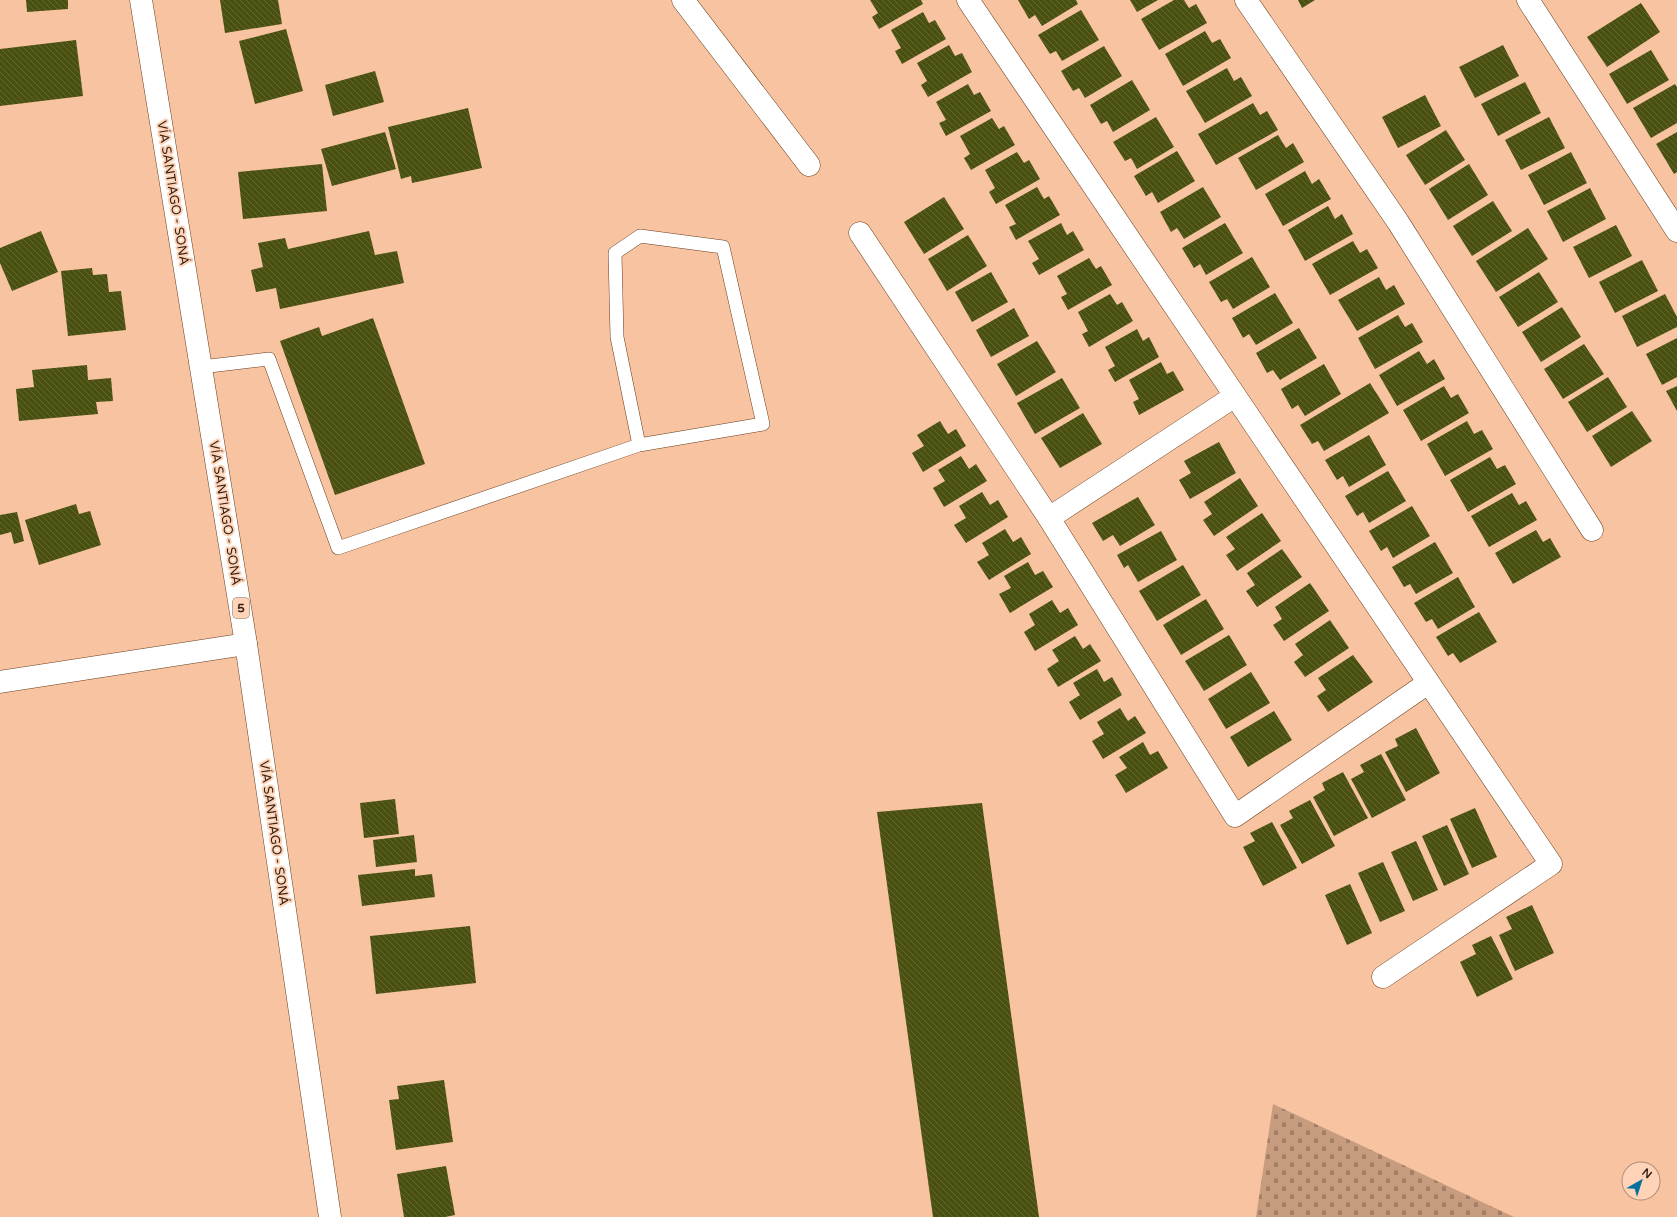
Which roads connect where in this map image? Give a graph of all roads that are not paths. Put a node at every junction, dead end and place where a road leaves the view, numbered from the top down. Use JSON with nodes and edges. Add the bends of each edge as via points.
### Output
{"nodes":[{"id":1,"x":141,"y":0,"type":"edge"},
{"id":2,"x":683,"y":0,"type":"edge"},
{"id":3,"x":968,"y":0,"type":"edge"},
{"id":4,"x":1246,"y":0,"type":"edge"},
{"id":5,"x":1528,"y":0,"type":"edge"},
{"id":6,"x":809,"y":165,"type":"dead end"},
{"id":7,"x":1677,"y":230,"type":"edge"},
{"id":8,"x":860,"y":233,"type":"dead end"},
{"id":9,"x":201,"y":367,"type":"junction"},
{"id":10,"x":1235,"y":396,"type":"junction"},
{"id":11,"x":638,"y":445,"type":"junction"},
{"id":12,"x":1049,"y":518,"type":"junction"},
{"id":13,"x":1592,"y":530,"type":"dead end"},
{"id":14,"x":246,"y":644,"type":"junction"},
{"id":15,"x":0,"y":682,"type":"edge"},
{"id":16,"x":1428,"y":683,"type":"junction"},
{"id":17,"x":1383,"y":977,"type":"dead end"},
{"id":18,"x":330,"y":1217,"type":"edge"}],
"edges":[{"from":1,"to":9,"type":"street","name":"VÍA SANTIAGO - SONÁ","number":"5"},
{"from":2,"to":6,"type":"street"},
{"from":3,"to":10,"type":"street"},
{"from":4,"to":13,"type":"street","via":[[1398,222]]},
{"from":5,"to":7,"type":"street"},
{"from":8,"to":12,"type":"street"},
{"from":9,"to":11,"type":"lane","via":[[270,359],[338,548]]},
{"from":9,"to":14,"type":"street","name":"VÍA SANTIAGO - SONÁ","number":"5"},
{"from":10,"to":12,"type":"street"},
{"from":10,"to":16,"type":"street"},
{"from":11,"to":11,"type":"lane","via":[[764,424],[723,247],[640,236],[615,253],[617,337]]},
{"from":12,"to":16,"type":"street","via":[[1235,816]]},
{"from":14,"to":15,"type":"street"},
{"from":14,"to":18,"type":"street","name":"VÍA SANTIAGO - SONÁ","number":"5"},
{"from":16,"to":17,"type":"street","via":[[1551,864]]}]}
